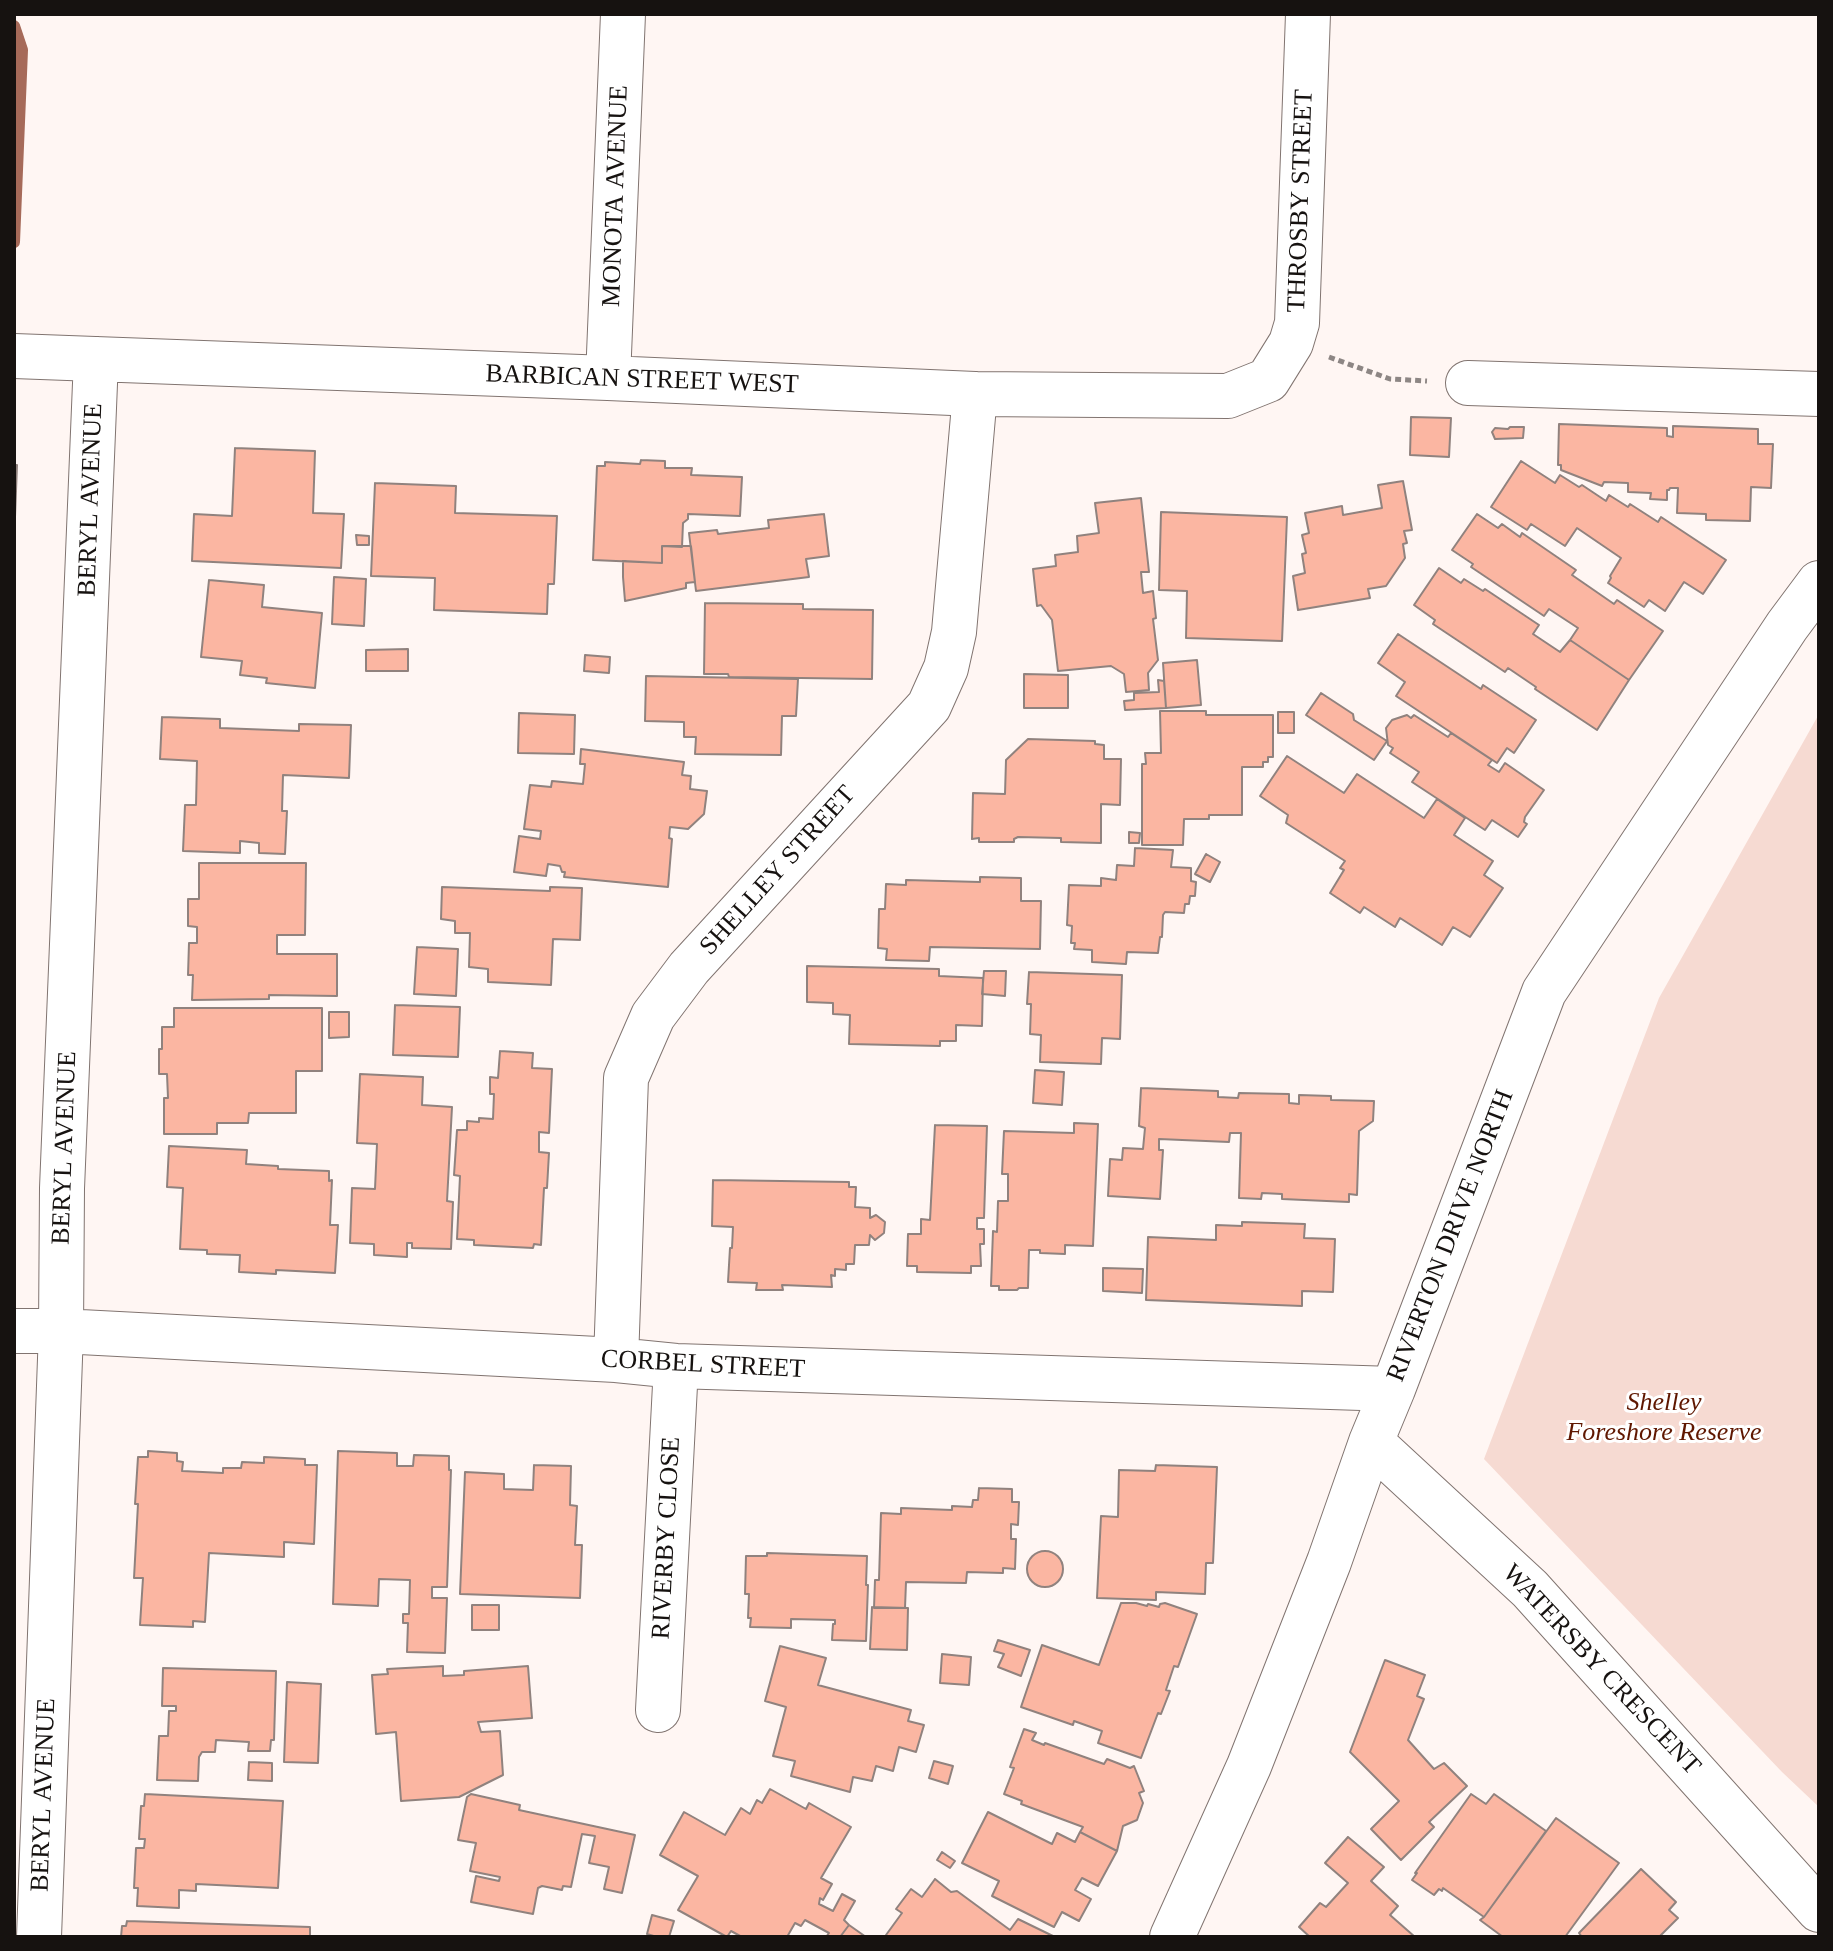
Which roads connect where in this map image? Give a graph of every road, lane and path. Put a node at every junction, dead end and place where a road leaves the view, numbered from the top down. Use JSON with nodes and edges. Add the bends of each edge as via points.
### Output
{"nodes":[{"id":1,"x":623,"y":14,"type":"edge"},
{"id":2,"x":1308,"y":14,"type":"edge"},
{"id":3,"x":1291,"y":343,"type":"junction"},
{"id":4,"x":14,"y":356,"type":"edge"},
{"id":5,"x":96,"y":359,"type":"junction"},
{"id":6,"x":608,"y":378,"type":"junction"},
{"id":7,"x":1268,"y":380,"type":"joint"},
{"id":8,"x":1468,"y":383,"type":"joint"},
{"id":9,"x":975,"y":394,"type":"junction"},
{"id":10,"x":1819,"y":394,"type":"edge"},
{"id":11,"x":1819,"y":583,"type":"edge"},
{"id":12,"x":14,"y":1331,"type":"edge"},
{"id":13,"x":61,"y":1331,"type":"junction"},
{"id":14,"x":616,"y":1360,"type":"junction"},
{"id":15,"x":676,"y":1366,"type":"junction"},
{"id":16,"x":1393,"y":1389,"type":"junction"},
{"id":17,"x":1371,"y":1442,"type":"junction"},
{"id":18,"x":658,"y":1710,"type":"dead end"},
{"id":19,"x":1819,"y":1910,"type":"edge"},
{"id":20,"x":39,"y":1937,"type":"edge"},
{"id":21,"x":1172,"y":1937,"type":"edge"}],
"edges":[{"from":1,"to":6,"type":"street","name":"MONOTA AVENUE"},
{"from":2,"to":3,"type":"street","name":"THROSBY STREET","via":[[1297,323]]},
{"from":3,"to":7,"type":"street","name":"THROSBY STREET"},
{"from":3,"to":8,"type":"path","via":[[1390,379]]},
{"from":4,"to":5,"type":"street","name":"BARBICAN STREET WEST"},
{"from":5,"to":6,"type":"street","name":"BARBICAN STREET WEST"},
{"from":5,"to":13,"type":"street","name":"BERYL AVENUE","via":[[62,1188]]},
{"from":6,"to":9,"type":"street","name":"BARBICAN STREET WEST"},
{"from":7,"to":9,"type":"street","name":"BARBICAN STREET WEST","via":[[1228,396]]},
{"from":8,"to":10,"type":"street"},
{"from":9,"to":14,"type":"street","name":"SHELLEY STREET","via":[[954,632],[929,706],[689,968],[653,1016],[626,1078]]},
{"from":11,"to":16,"type":"street","name":"RIVERTON DRIVE NORTH","via":[[1544,992]]},
{"from":12,"to":13,"type":"street","name":"CORBEL STREET"},
{"from":13,"to":14,"type":"street","name":"CORBEL STREET"},
{"from":13,"to":20,"type":"street","name":"BERYL AVENUE"},
{"from":14,"to":15,"type":"street","name":"CORBEL STREET"},
{"from":15,"to":16,"type":"street","name":"CORBEL STREET"},
{"from":15,"to":18,"type":"street","name":"RIVERBY CLOSE"},
{"from":16,"to":17,"type":"street","name":"RIVERTON DRIVE NORTH"},
{"from":17,"to":19,"type":"street","name":"WATERSBY CRESCENT","via":[[1530,1589]]},
{"from":17,"to":21,"type":"street","name":"RIVERTON DRIVE NORTH","via":[[1249,1766]]}]}
